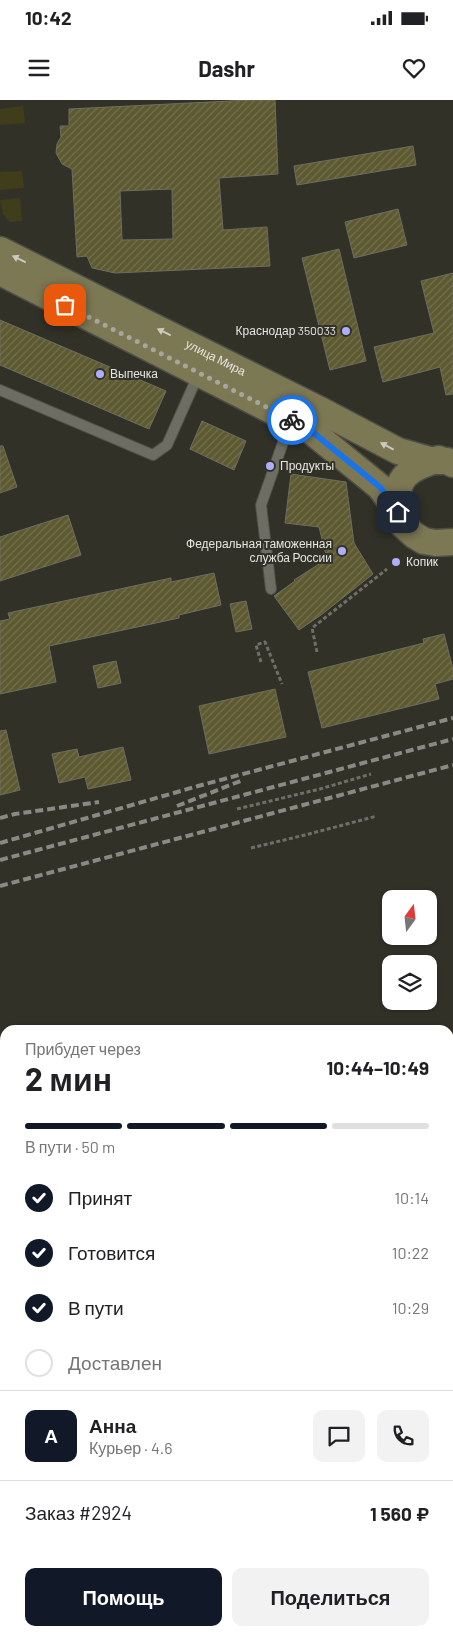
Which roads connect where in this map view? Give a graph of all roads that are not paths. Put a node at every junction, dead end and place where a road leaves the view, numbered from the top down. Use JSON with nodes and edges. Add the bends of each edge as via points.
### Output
{"nodes":[{"id":1,"x":0,"y":250,"type":"edge"},
{"id":2,"x":0,"y":272,"type":"edge"},
{"id":3,"x":199,"y":372,"type":"junction"},
{"id":4,"x":0,"y":390,"type":"edge"},
{"id":5,"x":293,"y":421,"type":"junction"},
{"id":6,"x":446,"y":460,"type":"edge"},
{"id":7,"x":398,"y":512,"type":"junction"},
{"id":8,"x":451,"y":541,"type":"edge"},
{"id":9,"x":271,"y":589,"type":"dead end"}],
"edges":[{"from":6,"to":1,"type":"main road","name":"улица Мира","one_way":true,"via":[[398,451]]},
{"from":2,"to":3,"type":"main road","name":"улица Мира"},
{"from":3,"to":4,"type":"lane","via":[[167,446],[154,455]]},
{"from":3,"to":5,"type":"main road","name":"улица Мира"},
{"from":5,"to":7,"type":"main road","name":"улица Мира","via":[[310,430],[380,487]]},
{"from":5,"to":9,"type":"lane","via":[[262,505]]},
{"from":6,"to":7,"type":"main road","via":[[422,464],[403,478],[396,500]]},
{"from":7,"to":8,"type":"main road","name":"улица Мира","via":[[403,525],[424,541]]}]}
